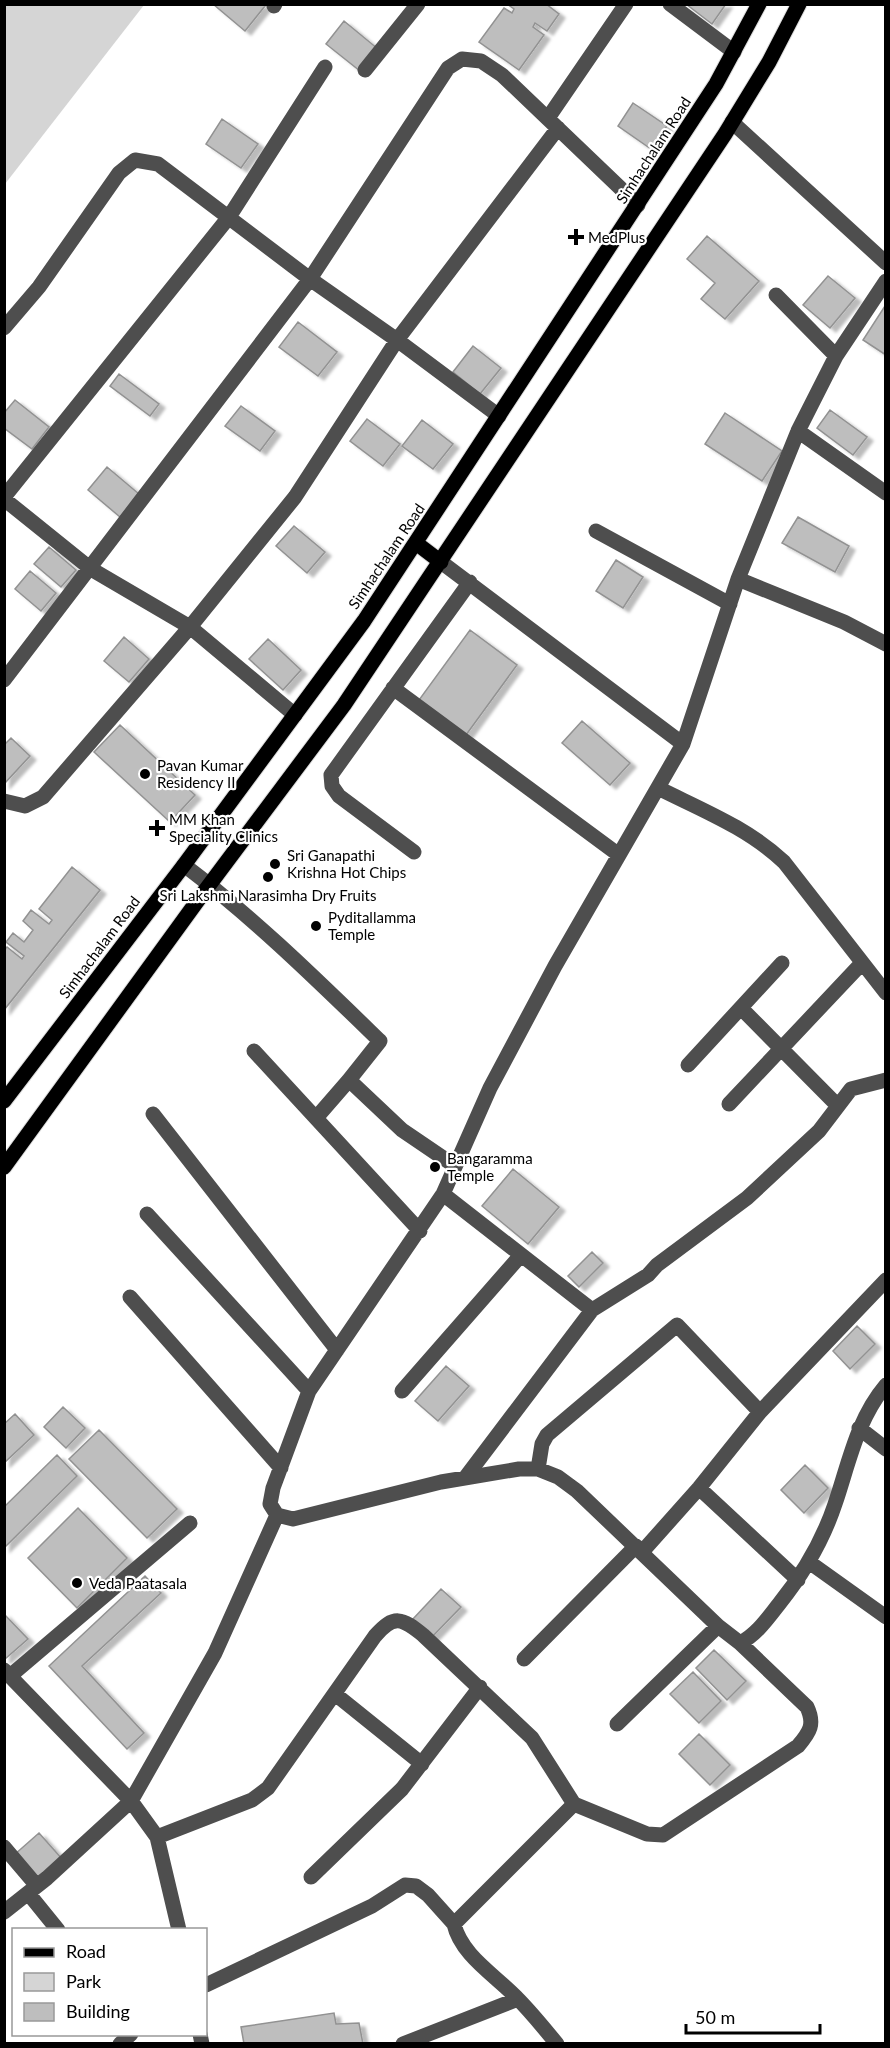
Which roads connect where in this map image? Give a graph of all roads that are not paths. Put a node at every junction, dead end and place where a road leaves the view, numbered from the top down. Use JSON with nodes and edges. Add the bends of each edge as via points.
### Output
{"nodes":[{"id":1,"x":418,"y":4,"type":"edge"},
{"id":2,"x":626,"y":4,"type":"edge"},
{"id":3,"x":670,"y":4,"type":"edge"},
{"id":4,"x":759,"y":4,"type":"edge"},
{"id":5,"x":799,"y":4,"type":"edge"},
{"id":6,"x":734,"y":52,"type":"junction"},
{"id":7,"x":325,"y":67,"type":"dead end"},
{"id":8,"x":365,"y":70,"type":"dead end"},
{"id":9,"x":732,"y":122,"type":"junction"},
{"id":10,"x":553,"y":123,"type":"junction"},
{"id":11,"x":638,"y":205,"type":"junction"},
{"id":12,"x":228,"y":217,"type":"junction"},
{"id":13,"x":885,"y":263,"type":"edge"},
{"id":14,"x":310,"y":279,"type":"junction"},
{"id":15,"x":885,"y":281,"type":"edge"},
{"id":16,"x":776,"y":295,"type":"dead end"},
{"id":17,"x":4,"y":328,"type":"edge"},
{"id":18,"x":397,"y":340,"type":"junction"},
{"id":19,"x":836,"y":356,"type":"junction"},
{"id":20,"x":499,"y":416,"type":"junction"},
{"id":21,"x":798,"y":431,"type":"junction"},
{"id":22,"x":884,"y":490,"type":"edge"},
{"id":23,"x":4,"y":498,"type":"edge"},
{"id":24,"x":596,"y":531,"type":"dead end"},
{"id":25,"x":416,"y":543,"type":"junction"},
{"id":26,"x":441,"y":562,"type":"junction"},
{"id":27,"x":91,"y":569,"type":"junction"},
{"id":28,"x":738,"y":579,"type":"junction"},
{"id":29,"x":470,"y":582,"type":"junction"},
{"id":30,"x":730,"y":604,"type":"junction"},
{"id":31,"x":190,"y":627,"type":"junction"},
{"id":32,"x":885,"y":644,"type":"edge"},
{"id":33,"x":4,"y":680,"type":"edge"},
{"id":34,"x":393,"y":688,"type":"junction"},
{"id":35,"x":295,"y":715,"type":"junction"},
{"id":36,"x":683,"y":744,"type":"junction"},
{"id":37,"x":658,"y":788,"type":"junction"},
{"id":38,"x":4,"y":801,"type":"edge"},
{"id":39,"x":414,"y":852,"type":"dead end"},
{"id":40,"x":619,"y":855,"type":"junction"},
{"id":41,"x":184,"y":865,"type":"junction"},
{"id":42,"x":210,"y":884,"type":"junction"},
{"id":43,"x":782,"y":963,"type":"dead end"},
{"id":44,"x":862,"y":963,"type":"junction"},
{"id":45,"x":885,"y":993,"type":"edge"},
{"id":46,"x":741,"y":1008,"type":"junction"},
{"id":47,"x":254,"y":1050,"type":"dead end"},
{"id":48,"x":781,"y":1050,"type":"junction"},
{"id":49,"x":688,"y":1065,"type":"dead end"},
{"id":50,"x":349,"y":1080,"type":"junction"},
{"id":51,"x":885,"y":1080,"type":"edge"},
{"id":52,"x":4,"y":1101,"type":"edge"},
{"id":53,"x":729,"y":1104,"type":"dead end"},
{"id":54,"x":837,"y":1105,"type":"junction"},
{"id":55,"x":153,"y":1114,"type":"dead end"},
{"id":56,"x":316,"y":1118,"type":"junction"},
{"id":57,"x":455,"y":1166,"type":"junction"},
{"id":58,"x":4,"y":1167,"type":"edge"},
{"id":59,"x":443,"y":1194,"type":"junction"},
{"id":60,"x":147,"y":1214,"type":"dead end"},
{"id":61,"x":420,"y":1231,"type":"junction"},
{"id":62,"x":521,"y":1255,"type":"junction"},
{"id":63,"x":885,"y":1280,"type":"edge"},
{"id":64,"x":130,"y":1297,"type":"dead end"},
{"id":65,"x":592,"y":1310,"type":"junction"},
{"id":66,"x":337,"y":1350,"type":"junction"},
{"id":67,"x":885,"y":1385,"type":"edge"},
{"id":68,"x":309,"y":1391,"type":"junction"},
{"id":69,"x":402,"y":1391,"type":"dead end"},
{"id":70,"x":760,"y":1412,"type":"junction"},
{"id":71,"x":859,"y":1428,"type":"junction"},
{"id":72,"x":885,"y":1449,"type":"edge"},
{"id":73,"x":281,"y":1468,"type":"junction"},
{"id":74,"x":538,"y":1469,"type":"junction"},
{"id":75,"x":465,"y":1478,"type":"junction"},
{"id":76,"x":699,"y":1488,"type":"junction"},
{"id":77,"x":277,"y":1515,"type":"junction"},
{"id":78,"x":190,"y":1523,"type":"dead end"},
{"id":79,"x":639,"y":1549,"type":"junction"},
{"id":80,"x":809,"y":1562,"type":"junction"},
{"id":81,"x":798,"y":1580,"type":"junction"},
{"id":82,"x":885,"y":1617,"type":"edge"},
{"id":83,"x":718,"y":1626,"type":"junction"},
{"id":84,"x":740,"y":1643,"type":"junction"},
{"id":85,"x":524,"y":1659,"type":"dead end"},
{"id":86,"x":7,"y":1673,"type":"edge"},
{"id":87,"x":480,"y":1687,"type":"junction"},
{"id":88,"x":335,"y":1694,"type":"junction"},
{"id":89,"x":617,"y":1724,"type":"dead end"},
{"id":90,"x":422,"y":1764,"type":"junction"},
{"id":91,"x":131,"y":1801,"type":"junction"},
{"id":92,"x":574,"y":1804,"type":"junction"},
{"id":93,"x":157,"y":1837,"type":"junction"},
{"id":94,"x":4,"y":1847,"type":"edge"},
{"id":95,"x":311,"y":1877,"type":"dead end"},
{"id":96,"x":33,"y":1890,"type":"junction"},
{"id":97,"x":4,"y":1912,"type":"edge"},
{"id":98,"x":454,"y":1924,"type":"junction"},
{"id":99,"x":57,"y":1928,"type":"edge"},
{"id":100,"x":179,"y":1928,"type":"edge"},
{"id":101,"x":207,"y":1985,"type":"edge"},
{"id":102,"x":518,"y":1999,"type":"junction"},
{"id":103,"x":403,"y":2043,"type":"edge"},
{"id":104,"x":557,"y":2043,"type":"edge"}],
"edges":[{"from":1,"to":8,"type":"street"},
{"from":2,"to":10,"type":"street"},
{"from":3,"to":6,"type":"street"},
{"from":4,"to":6,"type":"main road","name":"Simhachalam Road"},
{"from":5,"to":9,"type":"main road"},
{"from":6,"to":11,"type":"main road","name":"Simhachalam Road"},
{"from":7,"to":12,"type":"street"},
{"from":9,"to":13,"type":"street"},
{"from":9,"to":26,"type":"main road"},
{"from":10,"to":11,"type":"street"},
{"from":10,"to":14,"type":"street","via":[[502,75],[481,61],[462,59],[448,68]]},
{"from":10,"to":18,"type":"street"},
{"from":11,"to":20,"type":"main road","name":"Simhachalam Road"},
{"from":12,"to":14,"type":"street"},
{"from":12,"to":17,"type":"street","via":[[158,164],[135,160],[119,172],[39,286]]},
{"from":12,"to":23,"type":"street"},
{"from":14,"to":18,"type":"street"},
{"from":14,"to":27,"type":"street"},
{"from":15,"to":19,"type":"street"},
{"from":16,"to":19,"type":"street"},
{"from":18,"to":20,"type":"street"},
{"from":18,"to":31,"type":"street","via":[[295,497]]},
{"from":19,"to":21,"type":"street"},
{"from":20,"to":25,"type":"main road","name":"Simhachalam Road"},
{"from":21,"to":22,"type":"street"},
{"from":21,"to":28,"type":"street"},
{"from":23,"to":27,"type":"street"},
{"from":24,"to":30,"type":"street"},
{"from":25,"to":26,"type":"main road"},
{"from":25,"to":35,"type":"main road","name":"Simhachalam Road"},
{"from":26,"to":29,"type":"street"},
{"from":26,"to":42,"type":"main road","via":[[344,705]]},
{"from":27,"to":31,"type":"street"},
{"from":27,"to":33,"type":"street"},
{"from":28,"to":30,"type":"street"},
{"from":28,"to":32,"type":"street","via":[[844,622]]},
{"from":29,"to":34,"type":"street"},
{"from":29,"to":36,"type":"street"},
{"from":30,"to":36,"type":"street"},
{"from":31,"to":35,"type":"street"},
{"from":31,"to":38,"type":"street","via":[[43,796],[25,806]]},
{"from":34,"to":39,"type":"street","via":[[331,775],[332,786],[339,796]]},
{"from":34,"to":40,"type":"street"},
{"from":35,"to":41,"type":"main road","name":"Simhachalam Road"},
{"from":36,"to":37,"type":"street"},
{"from":37,"to":40,"type":"street"},
{"from":37,"to":44,"type":"street","via":[[765,844],[784,862]]},
{"from":40,"to":57,"type":"street","via":[[490,1088]]},
{"from":41,"to":42,"type":"street"},
{"from":41,"to":52,"type":"main road","name":"Simhachalam Road"},
{"from":42,"to":50,"type":"street","via":[[275,939],[380,1041]]},
{"from":42,"to":58,"type":"main road"},
{"from":43,"to":46,"type":"street"},
{"from":44,"to":45,"type":"street"},
{"from":44,"to":48,"type":"street"},
{"from":46,"to":48,"type":"street"},
{"from":46,"to":49,"type":"street"},
{"from":47,"to":56,"type":"street"},
{"from":48,"to":53,"type":"street"},
{"from":48,"to":54,"type":"street"},
{"from":50,"to":56,"type":"street"},
{"from":50,"to":57,"type":"street","via":[[402,1130]]},
{"from":51,"to":54,"type":"street","via":[[851,1089]]},
{"from":54,"to":65,"type":"street","via":[[819,1131],[747,1197],[657,1264],[648,1275]]},
{"from":55,"to":66,"type":"street"},
{"from":56,"to":61,"type":"street"},
{"from":57,"to":59,"type":"street"},
{"from":59,"to":61,"type":"street"},
{"from":59,"to":62,"type":"street"},
{"from":60,"to":68,"type":"street"},
{"from":61,"to":66,"type":"street"},
{"from":62,"to":65,"type":"street"},
{"from":62,"to":69,"type":"street"},
{"from":63,"to":70,"type":"street"},
{"from":64,"to":73,"type":"street"},
{"from":65,"to":75,"type":"street"},
{"from":66,"to":68,"type":"street"},
{"from":67,"to":71,"type":"street"},
{"from":68,"to":73,"type":"street"},
{"from":70,"to":74,"type":"street","via":[[677,1325],[547,1434]]},
{"from":70,"to":76,"type":"street"},
{"from":71,"to":72,"type":"street"},
{"from":71,"to":80,"type":"street","via":[[834,1506]]},
{"from":73,"to":77,"type":"street","via":[[270,1504]]},
{"from":74,"to":75,"type":"street"},
{"from":74,"to":79,"type":"street","via":[[577,1491]]},
{"from":75,"to":77,"type":"street","via":[[316,1515],[293,1519]]},
{"from":76,"to":79,"type":"street"},
{"from":76,"to":81,"type":"street"},
{"from":77,"to":91,"type":"street","via":[[215,1653]]},
{"from":78,"to":86,"type":"street"},
{"from":79,"to":83,"type":"street"},
{"from":79,"to":85,"type":"street"},
{"from":80,"to":81,"type":"street"},
{"from":80,"to":82,"type":"street"},
{"from":81,"to":84,"type":"street","via":[[759,1629]]},
{"from":83,"to":84,"type":"street"},
{"from":83,"to":89,"type":"street"},
{"from":84,"to":92,"type":"street","via":[[807,1707],[813,1720],[809,1733],[798,1746],[663,1835],[647,1834]]},
{"from":86,"to":91,"type":"street"},
{"from":87,"to":88,"type":"street","via":[[409,1623],[398,1619],[385,1624]]},
{"from":87,"to":90,"type":"street"},
{"from":87,"to":92,"type":"street","via":[[532,1738]]},
{"from":88,"to":90,"type":"street"},
{"from":88,"to":93,"type":"street","via":[[268,1788],[252,1800]]},
{"from":90,"to":95,"type":"street","via":[[402,1789]]},
{"from":91,"to":93,"type":"street"},
{"from":91,"to":96,"type":"street"},
{"from":92,"to":98,"type":"street"},
{"from":93,"to":100,"type":"street"},
{"from":94,"to":96,"type":"street"},
{"from":96,"to":97,"type":"street"},
{"from":96,"to":99,"type":"street"},
{"from":98,"to":101,"type":"street","via":[[428,1895],[416,1886],[405,1885],[372,1906]]},
{"from":98,"to":102,"type":"street","via":[[465,1949]]},
{"from":102,"to":103,"type":"street"},
{"from":102,"to":104,"type":"street"}]}
